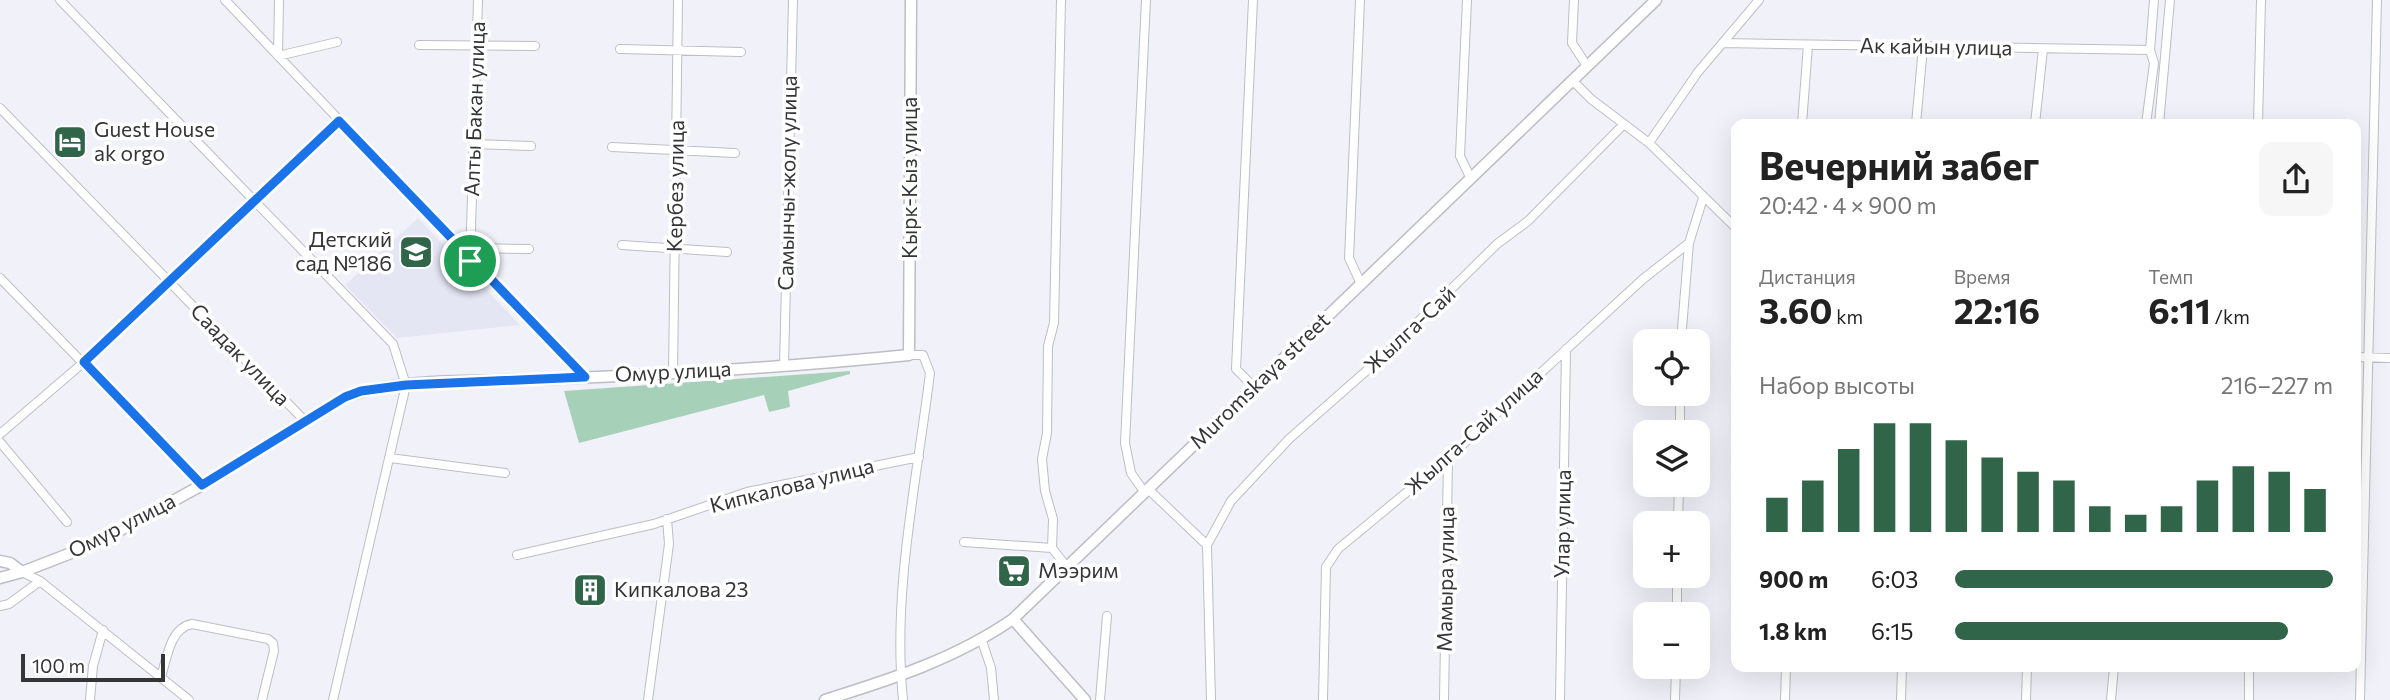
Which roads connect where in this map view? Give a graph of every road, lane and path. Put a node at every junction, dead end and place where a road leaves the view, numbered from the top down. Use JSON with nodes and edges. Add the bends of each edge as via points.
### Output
{"nodes":[{"id":1,"x":60,"y":0,"type":"edge"},
{"id":2,"x":225,"y":0,"type":"edge"},
{"id":3,"x":279,"y":0,"type":"edge"},
{"id":4,"x":478,"y":0,"type":"edge"},
{"id":5,"x":678,"y":0,"type":"edge"},
{"id":6,"x":793,"y":0,"type":"edge"},
{"id":7,"x":912,"y":0,"type":"edge"},
{"id":8,"x":1061,"y":0,"type":"edge"},
{"id":9,"x":1146,"y":0,"type":"edge"},
{"id":10,"x":1253,"y":0,"type":"edge"},
{"id":11,"x":1360,"y":0,"type":"edge"},
{"id":12,"x":1467,"y":0,"type":"edge"},
{"id":13,"x":1574,"y":0,"type":"edge"},
{"id":14,"x":1656,"y":0,"type":"edge"},
{"id":15,"x":1759,"y":0,"type":"edge"},
{"id":16,"x":2154,"y":0,"type":"edge"},
{"id":17,"x":2170,"y":0,"type":"edge"},
{"id":18,"x":2261,"y":0,"type":"edge"},
{"id":19,"x":2377,"y":0,"type":"edge"},
{"id":20,"x":337,"y":42,"type":"dead end"},
{"id":21,"x":1723,"y":43,"type":"junction"},
{"id":22,"x":419,"y":45,"type":"dead end"},
{"id":23,"x":535,"y":46,"type":"dead end"},
{"id":24,"x":1808,"y":46,"type":"junction"},
{"id":25,"x":477,"y":47,"type":"junction"},
{"id":26,"x":1923,"y":47,"type":"junction"},
{"id":27,"x":620,"y":49,"type":"dead end"},
{"id":28,"x":2043,"y":49,"type":"junction"},
{"id":29,"x":677,"y":50,"type":"junction"},
{"id":30,"x":2150,"y":50,"type":"junction"},
{"id":31,"x":741,"y":52,"type":"dead end"},
{"id":32,"x":278,"y":56,"type":"junction"},
{"id":33,"x":1587,"y":66,"type":"junction"},
{"id":34,"x":1572,"y":80,"type":"junction"},
{"id":35,"x":0,"y":108,"type":"edge"},
{"id":36,"x":1802,"y":119,"type":"edge"},
{"id":37,"x":1916,"y":119,"type":"edge"},
{"id":38,"x":2036,"y":119,"type":"edge"},
{"id":39,"x":2147,"y":119,"type":"edge"},
{"id":40,"x":2159,"y":119,"type":"edge"},
{"id":41,"x":2259,"y":119,"type":"edge"},
{"id":42,"x":339,"y":121,"type":"junction"},
{"id":43,"x":1624,"y":124,"type":"junction"},
{"id":44,"x":1649,"y":143,"type":"junction"},
{"id":45,"x":474,"y":144,"type":"junction"},
{"id":46,"x":531,"y":146,"type":"dead end"},
{"id":47,"x":612,"y":147,"type":"dead end"},
{"id":48,"x":676,"y":149,"type":"junction"},
{"id":49,"x":734,"y":153,"type":"dead end"},
{"id":50,"x":1471,"y":179,"type":"junction"},
{"id":51,"x":1703,"y":198,"type":"junction"},
{"id":52,"x":254,"y":203,"type":"junction"},
{"id":53,"x":1731,"y":223,"type":"edge"},
{"id":54,"x":1689,"y":243,"type":"junction"},
{"id":55,"x":622,"y":246,"type":"dead end"},
{"id":56,"x":471,"y":248,"type":"junction"},
{"id":57,"x":675,"y":248,"type":"junction"},
{"id":58,"x":529,"y":249,"type":"dead end"},
{"id":59,"x":727,"y":252,"type":"dead end"},
{"id":60,"x":470,"y":261,"type":"junction"},
{"id":61,"x":0,"y":278,"type":"edge"},
{"id":62,"x":170,"y":282,"type":"junction"},
{"id":63,"x":1361,"y":284,"type":"junction"},
{"id":64,"x":1682,"y":329,"type":"edge"},
{"id":65,"x":1566,"y":349,"type":"junction"},
{"id":66,"x":909,"y":355,"type":"junction"},
{"id":67,"x":2361,"y":358,"type":"edge"},
{"id":68,"x":2370,"y":358,"type":"junction"},
{"id":69,"x":2390,"y":358,"type":"edge"},
{"id":70,"x":84,"y":362,"type":"junction"},
{"id":71,"x":784,"y":365,"type":"junction"},
{"id":72,"x":673,"y":373,"type":"junction"},
{"id":73,"x":585,"y":377,"type":"junction"},
{"id":74,"x":406,"y":385,"type":"junction"},
{"id":75,"x":1253,"y":386,"type":"junction"},
{"id":76,"x":305,"y":421,"type":"junction"},
{"id":77,"x":0,"y":434,"type":"edge"},
{"id":78,"x":0,"y":442,"type":"edge"},
{"id":79,"x":919,"y":457,"type":"junction"},
{"id":80,"x":390,"y":458,"type":"junction"},
{"id":81,"x":1448,"y":458,"type":"junction"},
{"id":82,"x":505,"y":473,"type":"dead end"},
{"id":83,"x":202,"y":485,"type":"junction"},
{"id":84,"x":1147,"y":491,"type":"junction"},
{"id":85,"x":667,"y":519,"type":"junction"},
{"id":86,"x":67,"y":522,"type":"dead end"},
{"id":87,"x":964,"y":542,"type":"dead end"},
{"id":88,"x":1207,"y":545,"type":"junction"},
{"id":89,"x":1052,"y":548,"type":"junction"},
{"id":90,"x":517,"y":555,"type":"dead end"},
{"id":91,"x":0,"y":561,"type":"edge"},
{"id":92,"x":1066,"y":566,"type":"junction"},
{"id":93,"x":22,"y":572,"type":"junction"},
{"id":94,"x":0,"y":578,"type":"edge"},
{"id":95,"x":40,"y":581,"type":"junction"},
{"id":96,"x":0,"y":606,"type":"edge"},
{"id":97,"x":1107,"y":616,"type":"dead end"},
{"id":98,"x":1013,"y":619,"type":"junction"},
{"id":99,"x":103,"y":630,"type":"junction"},
{"id":100,"x":982,"y":640,"type":"junction"},
{"id":101,"x":2361,"y":666,"type":"edge"},
{"id":102,"x":1786,"y":672,"type":"edge"},
{"id":103,"x":1902,"y":672,"type":"edge"},
{"id":104,"x":2027,"y":672,"type":"edge"},
{"id":105,"x":2114,"y":672,"type":"edge"},
{"id":106,"x":2249,"y":672,"type":"edge"},
{"id":107,"x":2361,"y":672,"type":"edge"},
{"id":108,"x":900,"y":676,"type":"junction"},
{"id":109,"x":161,"y":677,"type":"junction"},
{"id":110,"x":1676,"y":679,"type":"edge"},
{"id":111,"x":90,"y":700,"type":"edge"},
{"id":112,"x":189,"y":700,"type":"edge"},
{"id":113,"x":262,"y":700,"type":"edge"},
{"id":114,"x":334,"y":700,"type":"edge"},
{"id":115,"x":648,"y":700,"type":"edge"},
{"id":116,"x":825,"y":700,"type":"edge"},
{"id":117,"x":903,"y":700,"type":"edge"},
{"id":118,"x":994,"y":700,"type":"edge"},
{"id":119,"x":1085,"y":700,"type":"edge"},
{"id":120,"x":1100,"y":700,"type":"edge"},
{"id":121,"x":1211,"y":700,"type":"edge"},
{"id":122,"x":1324,"y":700,"type":"edge"},
{"id":123,"x":1444,"y":700,"type":"edge"},
{"id":124,"x":1560,"y":700,"type":"edge"},
{"id":125,"x":1675,"y":700,"type":"edge"},
{"id":126,"x":1785,"y":700,"type":"edge"},
{"id":127,"x":1901,"y":700,"type":"edge"},
{"id":128,"x":2026,"y":700,"type":"edge"},
{"id":129,"x":2111,"y":700,"type":"edge"},
{"id":130,"x":2249,"y":700,"type":"edge"},
{"id":131,"x":2360,"y":700,"type":"edge"}],
"edges":[{"from":1,"to":52,"type":"street"},
{"from":2,"to":32,"type":"street"},
{"from":3,"to":32,"type":"street"},
{"from":4,"to":25,"type":"street","name":"Алты Бакан улица"},
{"from":5,"to":29,"type":"street","name":"Кербез улица"},
{"from":6,"to":71,"type":"street","name":"Самынчы-жолу улица"},
{"from":7,"to":66,"type":"street","name":"Кырк-Кыз улица"},
{"from":8,"to":89,"type":"street","via":[[1054,323],[1048,346],[1042,459],[1053,519]]},
{"from":9,"to":84,"type":"street","via":[[1125,443],[1131,473]]},
{"from":10,"to":75,"type":"street","via":[[1236,369]]},
{"from":11,"to":63,"type":"street","via":[[1349,258]]},
{"from":12,"to":50,"type":"street","via":[[1460,156]]},
{"from":13,"to":33,"type":"street","via":[[1573,43]]},
{"from":14,"to":33,"type":"street","name":"Muromskaya street"},
{"from":15,"to":21,"type":"street"},
{"from":16,"to":30,"type":"street"},
{"from":17,"to":40,"type":"street"},
{"from":18,"to":41,"type":"street"},
{"from":19,"to":68,"type":"street"},
{"from":20,"to":32,"type":"street"},
{"from":21,"to":24,"type":"street","name":"Ак кайын улица"},
{"from":21,"to":44,"type":"street"},
{"from":22,"to":25,"type":"street"},
{"from":23,"to":25,"type":"street"},
{"from":24,"to":26,"type":"street","name":"Ак кайын улица"},
{"from":24,"to":36,"type":"street"},
{"from":25,"to":45,"type":"street","name":"Алты Бакан улица"},
{"from":26,"to":28,"type":"street","name":"Ак кайын улица"},
{"from":26,"to":37,"type":"street"},
{"from":27,"to":29,"type":"street"},
{"from":28,"to":30,"type":"street","name":"Ак кайын улица"},
{"from":28,"to":38,"type":"street"},
{"from":29,"to":31,"type":"street"},
{"from":29,"to":48,"type":"street","name":"Кербез улица"},
{"from":30,"to":39,"type":"street","via":[[2154,63]]},
{"from":32,"to":42,"type":"street"},
{"from":33,"to":34,"type":"street","name":"Muromskaya street"},
{"from":34,"to":43,"type":"street"},
{"from":34,"to":50,"type":"street","name":"Muromskaya street"},
{"from":35,"to":62,"type":"street","name":"Саадак улица"},
{"from":42,"to":52,"type":"street"},
{"from":42,"to":60,"type":"street"},
{"from":43,"to":44,"type":"street"},
{"from":43,"to":88,"type":"street","name":"Жылга-Сай","via":[[1528,221],[1497,244],[1392,348],[1289,439],[1231,500]]},
{"from":44,"to":51,"type":"street"},
{"from":45,"to":46,"type":"street"},
{"from":45,"to":56,"type":"street","name":"Алты Бакан улица"},
{"from":47,"to":48,"type":"street"},
{"from":48,"to":49,"type":"street"},
{"from":48,"to":57,"type":"street","name":"Кербез улица"},
{"from":50,"to":63,"type":"street","name":"Muromskaya street"},
{"from":51,"to":53,"type":"street"},
{"from":51,"to":54,"type":"street"},
{"from":52,"to":62,"type":"street"},
{"from":52,"to":74,"type":"street","via":[[393,344]]},
{"from":54,"to":64,"type":"street"},
{"from":54,"to":65,"type":"street","name":"Жылга-Сай улица"},
{"from":55,"to":57,"type":"street"},
{"from":56,"to":58,"type":"street"},
{"from":56,"to":60,"type":"street","name":"Алты Бакан улица"},
{"from":57,"to":59,"type":"street"},
{"from":57,"to":72,"type":"street","name":"Кербез улица"},
{"from":60,"to":73,"type":"street"},
{"from":61,"to":70,"type":"street"},
{"from":62,"to":70,"type":"street"},
{"from":62,"to":76,"type":"street","name":"Саадак улица"},
{"from":63,"to":75,"type":"street","name":"Muromskaya street"},
{"from":65,"to":81,"type":"street","name":"Жылга-Сай улица"},
{"from":65,"to":124,"type":"street","name":"Улар улица"},
{"from":66,"to":71,"type":"street","name":"Омур улица"},
{"from":66,"to":79,"type":"street","via":[[923,355],[929,363]]},
{"from":67,"to":68,"type":"street"},
{"from":68,"to":69,"type":"street"},
{"from":68,"to":101,"type":"street"},
{"from":70,"to":77,"type":"street"},
{"from":70,"to":83,"type":"street"},
{"from":71,"to":72,"type":"street","name":"Омур улица"},
{"from":72,"to":73,"type":"street","name":"Омур улица"},
{"from":73,"to":74,"type":"street","name":"Омур улица"},
{"from":74,"to":76,"type":"street","name":"Омур улица","via":[[353,394]]},
{"from":74,"to":80,"type":"street"},
{"from":75,"to":84,"type":"street","name":"Muromskaya street"},
{"from":76,"to":83,"type":"street","name":"Омур улица"},
{"from":78,"to":86,"type":"street"},
{"from":79,"to":85,"type":"street","name":"Кипкалова улица","via":[[747,492]]},
{"from":79,"to":108,"type":"street","via":[[903,587]]},
{"from":80,"to":82,"type":"street"},
{"from":80,"to":114,"type":"street"},
{"from":81,"to":122,"type":"street","name":"Жылга-Сай улица","via":[[1338,550],[1326,567]]},
{"from":81,"to":123,"type":"street","name":"Мамыра улица"},
{"from":83,"to":93,"type":"street","name":"Омур улица","via":[[97,543]]},
{"from":84,"to":88,"type":"street"},
{"from":84,"to":92,"type":"street","name":"Muromskaya street"},
{"from":85,"to":90,"type":"street","name":"Кипкалова улица"},
{"from":85,"to":115,"type":"street","via":[[669,544]]},
{"from":87,"to":89,"type":"street"},
{"from":88,"to":121,"type":"street"},
{"from":89,"to":92,"type":"street"},
{"from":91,"to":93,"type":"street"},
{"from":92,"to":98,"type":"street","name":"Muromskaya street"},
{"from":93,"to":94,"type":"street","name":"Омур улица"},
{"from":93,"to":95,"type":"street"},
{"from":95,"to":96,"type":"street"},
{"from":95,"to":99,"type":"street"},
{"from":97,"to":120,"type":"street"},
{"from":98,"to":100,"type":"street","name":"Muromskaya street"},
{"from":98,"to":119,"type":"street"},
{"from":99,"to":109,"type":"street"},
{"from":99,"to":111,"type":"street"},
{"from":100,"to":108,"type":"street","name":"Muromskaya street"},
{"from":100,"to":118,"type":"street"},
{"from":102,"to":126,"type":"street"},
{"from":103,"to":127,"type":"street"},
{"from":104,"to":128,"type":"street"},
{"from":105,"to":129,"type":"street"},
{"from":106,"to":130,"type":"street"},
{"from":107,"to":131,"type":"street"},
{"from":108,"to":116,"type":"street","name":"Muromskaya street"},
{"from":108,"to":117,"type":"street"},
{"from":109,"to":112,"type":"street"},
{"from":109,"to":113,"type":"street","via":[[182,626],[268,639],[274,651]]},
{"from":110,"to":125,"type":"street"}]}
